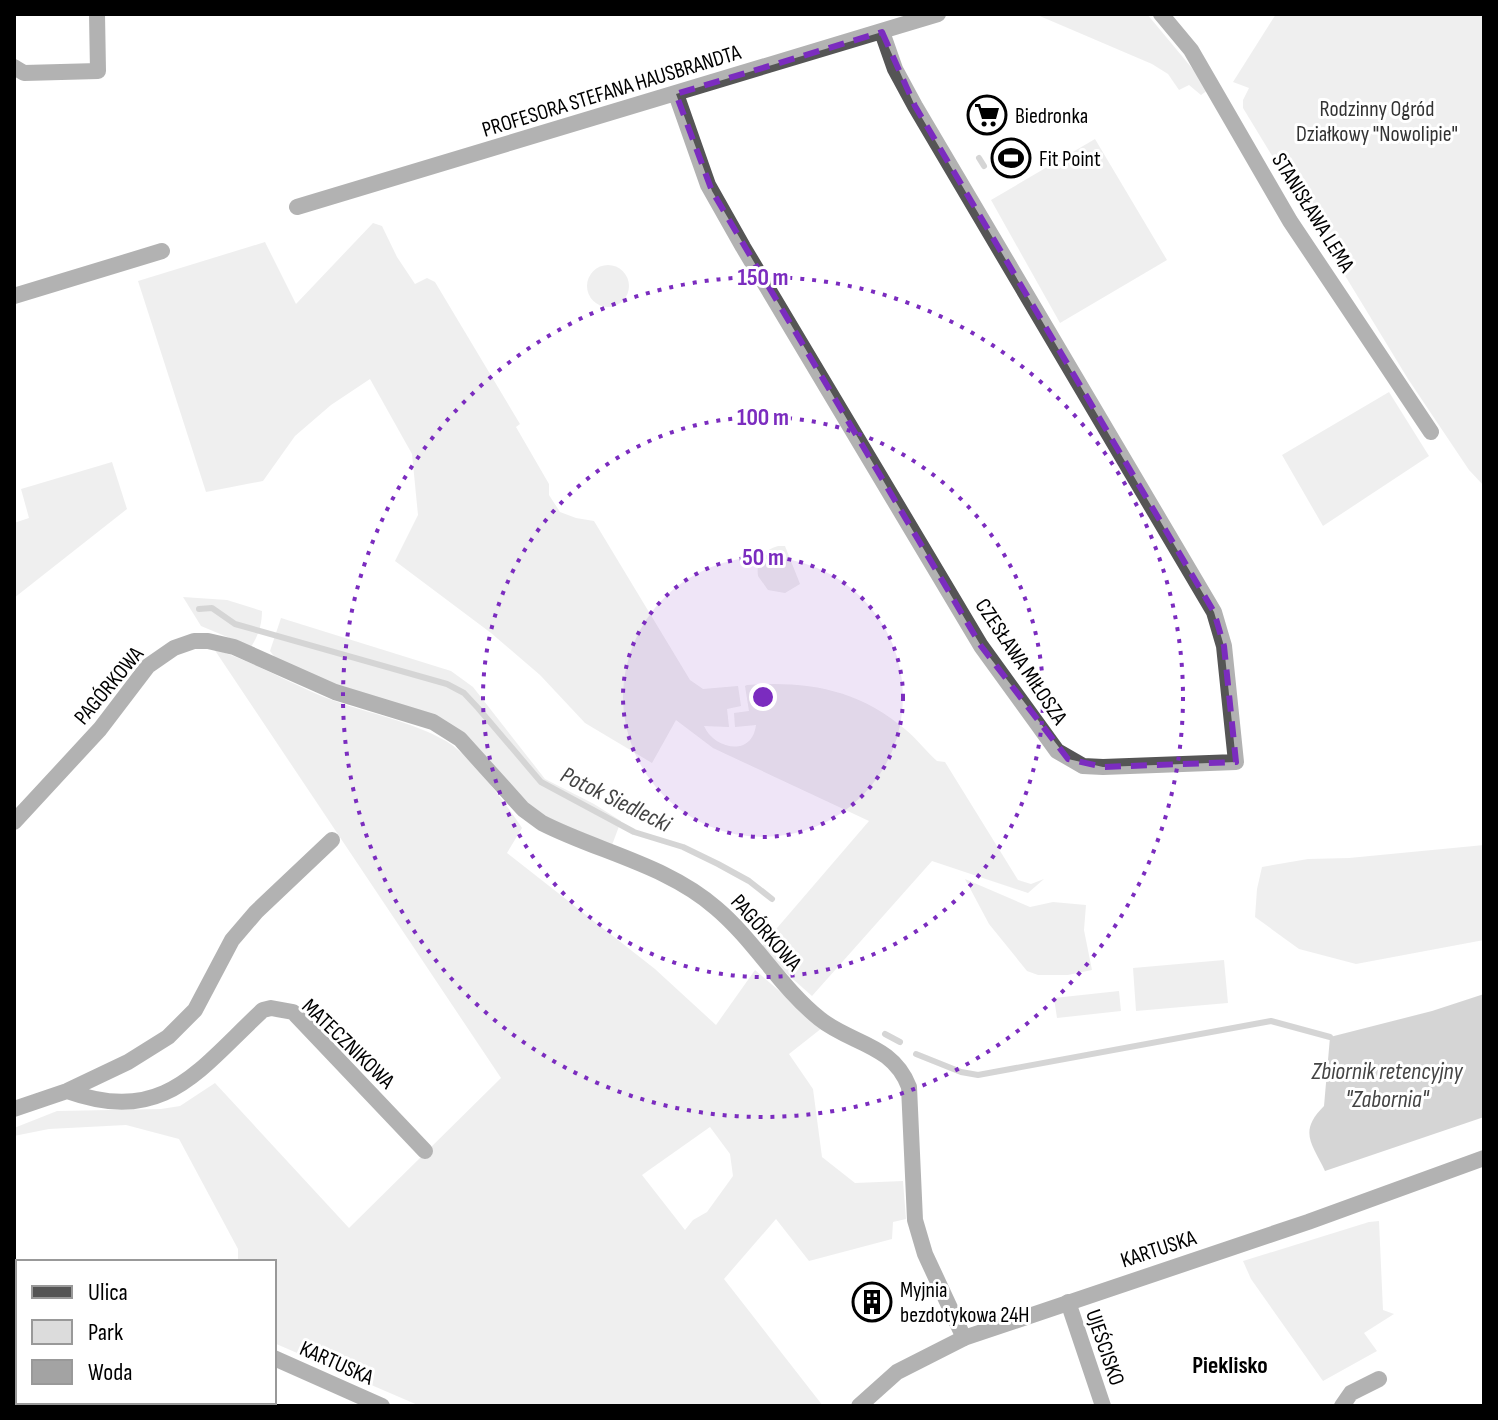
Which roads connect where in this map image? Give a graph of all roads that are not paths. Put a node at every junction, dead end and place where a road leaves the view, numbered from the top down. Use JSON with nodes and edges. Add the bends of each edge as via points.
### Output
{"nodes":[{"id":1,"x":97,"y":14,"type":"edge"},
{"id":2,"x":938,"y":14,"type":"edge"},
{"id":3,"x":1161,"y":14,"type":"edge"},
{"id":4,"x":882,"y":32,"type":"junction"},
{"id":5,"x":14,"y":67,"type":"edge"},
{"id":6,"x":676,"y":94,"type":"junction"},
{"id":7,"x":297,"y":207,"type":"dead end"},
{"id":8,"x":162,"y":251,"type":"dead end"},
{"id":9,"x":14,"y":296,"type":"edge"},
{"id":10,"x":1431,"y":432,"type":"dead end"},
{"id":11,"x":14,"y":822,"type":"edge"},
{"id":12,"x":332,"y":840,"type":"dead end"},
{"id":13,"x":67,"y":1091,"type":"junction"},
{"id":14,"x":14,"y":1109,"type":"edge"},
{"id":15,"x":425,"y":1151,"type":"dead end"},
{"id":16,"x":1484,"y":1158,"type":"edge"},
{"id":17,"x":1068,"y":1302,"type":"junction"},
{"id":18,"x":964,"y":1338,"type":"junction"},
{"id":19,"x":276,"y":1359,"type":"edge"},
{"id":20,"x":1379,"y":1379,"type":"dead end"},
{"id":21,"x":382,"y":1406,"type":"edge"},
{"id":22,"x":859,"y":1406,"type":"edge"},
{"id":23,"x":1103,"y":1406,"type":"edge"},
{"id":24,"x":1342,"y":1406,"type":"edge"}],
"edges":[{"from":1,"to":5,"type":"street","via":[[98,71],[24,73]]},
{"from":2,"to":4,"type":"street","name":"PROFESORA STEFANA HAUSBRANDTA"},
{"from":3,"to":10,"type":"street","name":"STANISŁAWA LEMA","via":[[1191,50],[1290,221]]},
{"from":4,"to":6,"type":"street","name":"PROFESORA STEFANA HAUSBRANDTA"},
{"from":4,"to":6,"type":"street","name":"CZESŁAWA MIŁOSZA","via":[[915,106],[1214,612],[1224,646],[1236,762],[1083,766],[1057,751],[981,646],[743,247],[708,185]]},
{"from":6,"to":7,"type":"street","name":"PROFESORA STEFANA HAUSBRANDTA"},
{"from":8,"to":9,"type":"street"},
{"from":11,"to":18,"type":"street","name":"PAGÓRKOWA","via":[[100,729],[148,666],[194,641],[234,647],[335,692],[433,722],[460,739],[542,823],[678,881],[715,906],[810,1011],[884,1053],[905,1076],[915,1220]]},
{"from":12,"to":13,"type":"street","via":[[232,940],[195,1010],[168,1037]]},
{"from":13,"to":14,"type":"street"},
{"from":13,"to":15,"type":"street","name":"MATECZNIKOWA","via":[[102,1101],[155,1099],[177,1089],[263,1010],[283,1009],[293,1012]]},
{"from":16,"to":17,"type":"street","name":"KARTUSKA"},
{"from":17,"to":18,"type":"street","name":"KARTUSKA"},
{"from":17,"to":23,"type":"street","name":"UJEŚCISKO"},
{"from":18,"to":22,"type":"street","name":"KARTUSKA","via":[[897,1372]]},
{"from":19,"to":21,"type":"street","name":"KARTUSKA"},
{"from":20,"to":24,"type":"street","via":[[1351,1393]]}]}
